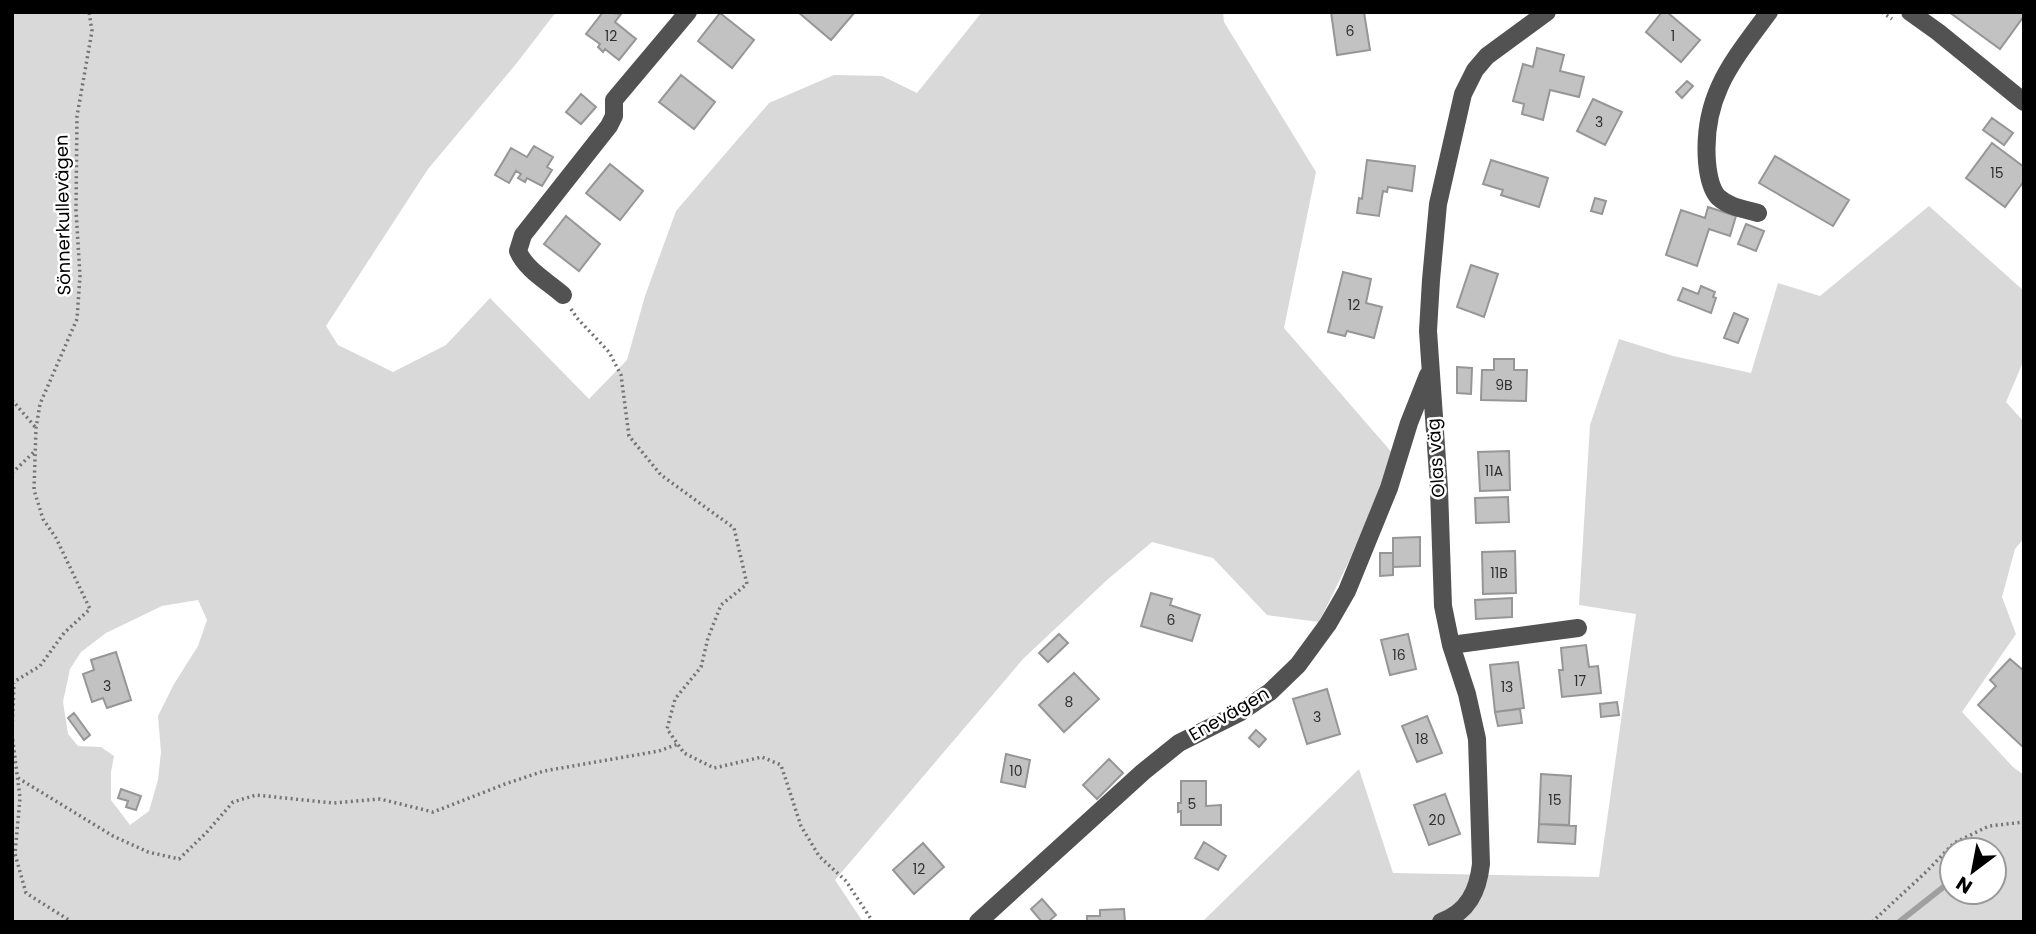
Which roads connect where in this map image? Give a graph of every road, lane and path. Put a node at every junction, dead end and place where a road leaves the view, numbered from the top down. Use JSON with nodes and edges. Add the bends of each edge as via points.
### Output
{"nodes":[{"id":1,"x":89,"y":12,"type":"edge"},
{"id":2,"x":688,"y":12,"type":"edge"},
{"id":3,"x":1547,"y":12,"type":"edge"},
{"id":4,"x":1769,"y":12,"type":"edge"},
{"id":5,"x":1910,"y":12,"type":"edge"},
{"id":6,"x":2024,"y":102,"type":"edge"},
{"id":7,"x":1758,"y":213,"type":"dead end"},
{"id":8,"x":563,"y":295,"type":"joint"},
{"id":9,"x":1430,"y":369,"type":"junction"},
{"id":10,"x":12,"y":400,"type":"edge"},
{"id":11,"x":36,"y":428,"type":"junction"},
{"id":12,"x":36,"y":451,"type":"junction"},
{"id":13,"x":12,"y":473,"type":"edge"},
{"id":14,"x":1578,"y":628,"type":"dead end"},
{"id":15,"x":1451,"y":645,"type":"junction"},
{"id":16,"x":13,"y":682,"type":"edge"},
{"id":17,"x":12,"y":734,"type":"edge"},
{"id":18,"x":678,"y":744,"type":"junction"},
{"id":19,"x":18,"y":778,"type":"junction"},
{"id":20,"x":2024,"y":822,"type":"edge"},
{"id":21,"x":72,"y":922,"type":"edge"},
{"id":22,"x":873,"y":922,"type":"edge"},
{"id":23,"x":978,"y":922,"type":"edge"},
{"id":24,"x":1440,"y":922,"type":"edge"},
{"id":25,"x":1872,"y":922,"type":"edge"}],
"edges":[{"from":1,"to":11,"type":"path","name":"Sönnerkullevägen","via":[[92,31],[77,116],[77,319],[40,404]]},
{"from":2,"to":8,"type":"street","via":[[614,100],[609,126],[523,236],[517,251],[527,266]]},
{"from":3,"to":9,"type":"street","name":"Olas väg","via":[[1487,56],[1463,94],[1438,204],[1429,307]]},
{"from":4,"to":7,"type":"street","via":[[1724,76],[1714,97],[1705,139],[1713,191],[1730,205]]},
{"from":5,"to":6,"type":"street"},
{"from":8,"to":18,"type":"path","via":[[577,318],[609,352],[621,375],[629,436],[661,475],[734,528],[747,584],[721,605],[701,667],[675,699],[667,729]]},
{"from":9,"to":15,"type":"street","name":"Olas väg","via":[[1443,606]]},
{"from":9,"to":23,"type":"street","name":"Enevägen","via":[[1351,581],[1328,624],[1298,664],[1270,692],[1239,713],[1179,743]]},
{"from":10,"to":11,"type":"path"},
{"from":11,"to":12,"type":"path","name":"Sönnerkullevägen"},
{"from":12,"to":13,"type":"path"},
{"from":12,"to":16,"type":"path","name":"Sönnerkullevägen","via":[[34,490],[43,519],[90,609],[64,633],[40,666]]},
{"from":14,"to":15,"type":"street"},
{"from":15,"to":24,"type":"street","name":"Olas väg","via":[[1477,739],[1481,864],[1469,902]]},
{"from":16,"to":17,"type":"path"},
{"from":17,"to":19,"type":"path"},
{"from":18,"to":19,"type":"path","via":[[544,771],[433,812],[380,799],[333,803],[256,795],[233,802],[179,859],[148,852],[113,836]]},
{"from":18,"to":22,"type":"path","via":[[684,753],[714,768],[762,757],[781,765],[801,826],[819,856],[846,881]]},
{"from":19,"to":21,"type":"path","via":[[15,854],[26,893]]},
{"from":20,"to":25,"type":"path","via":[[1989,826],[1954,843]]}]}
